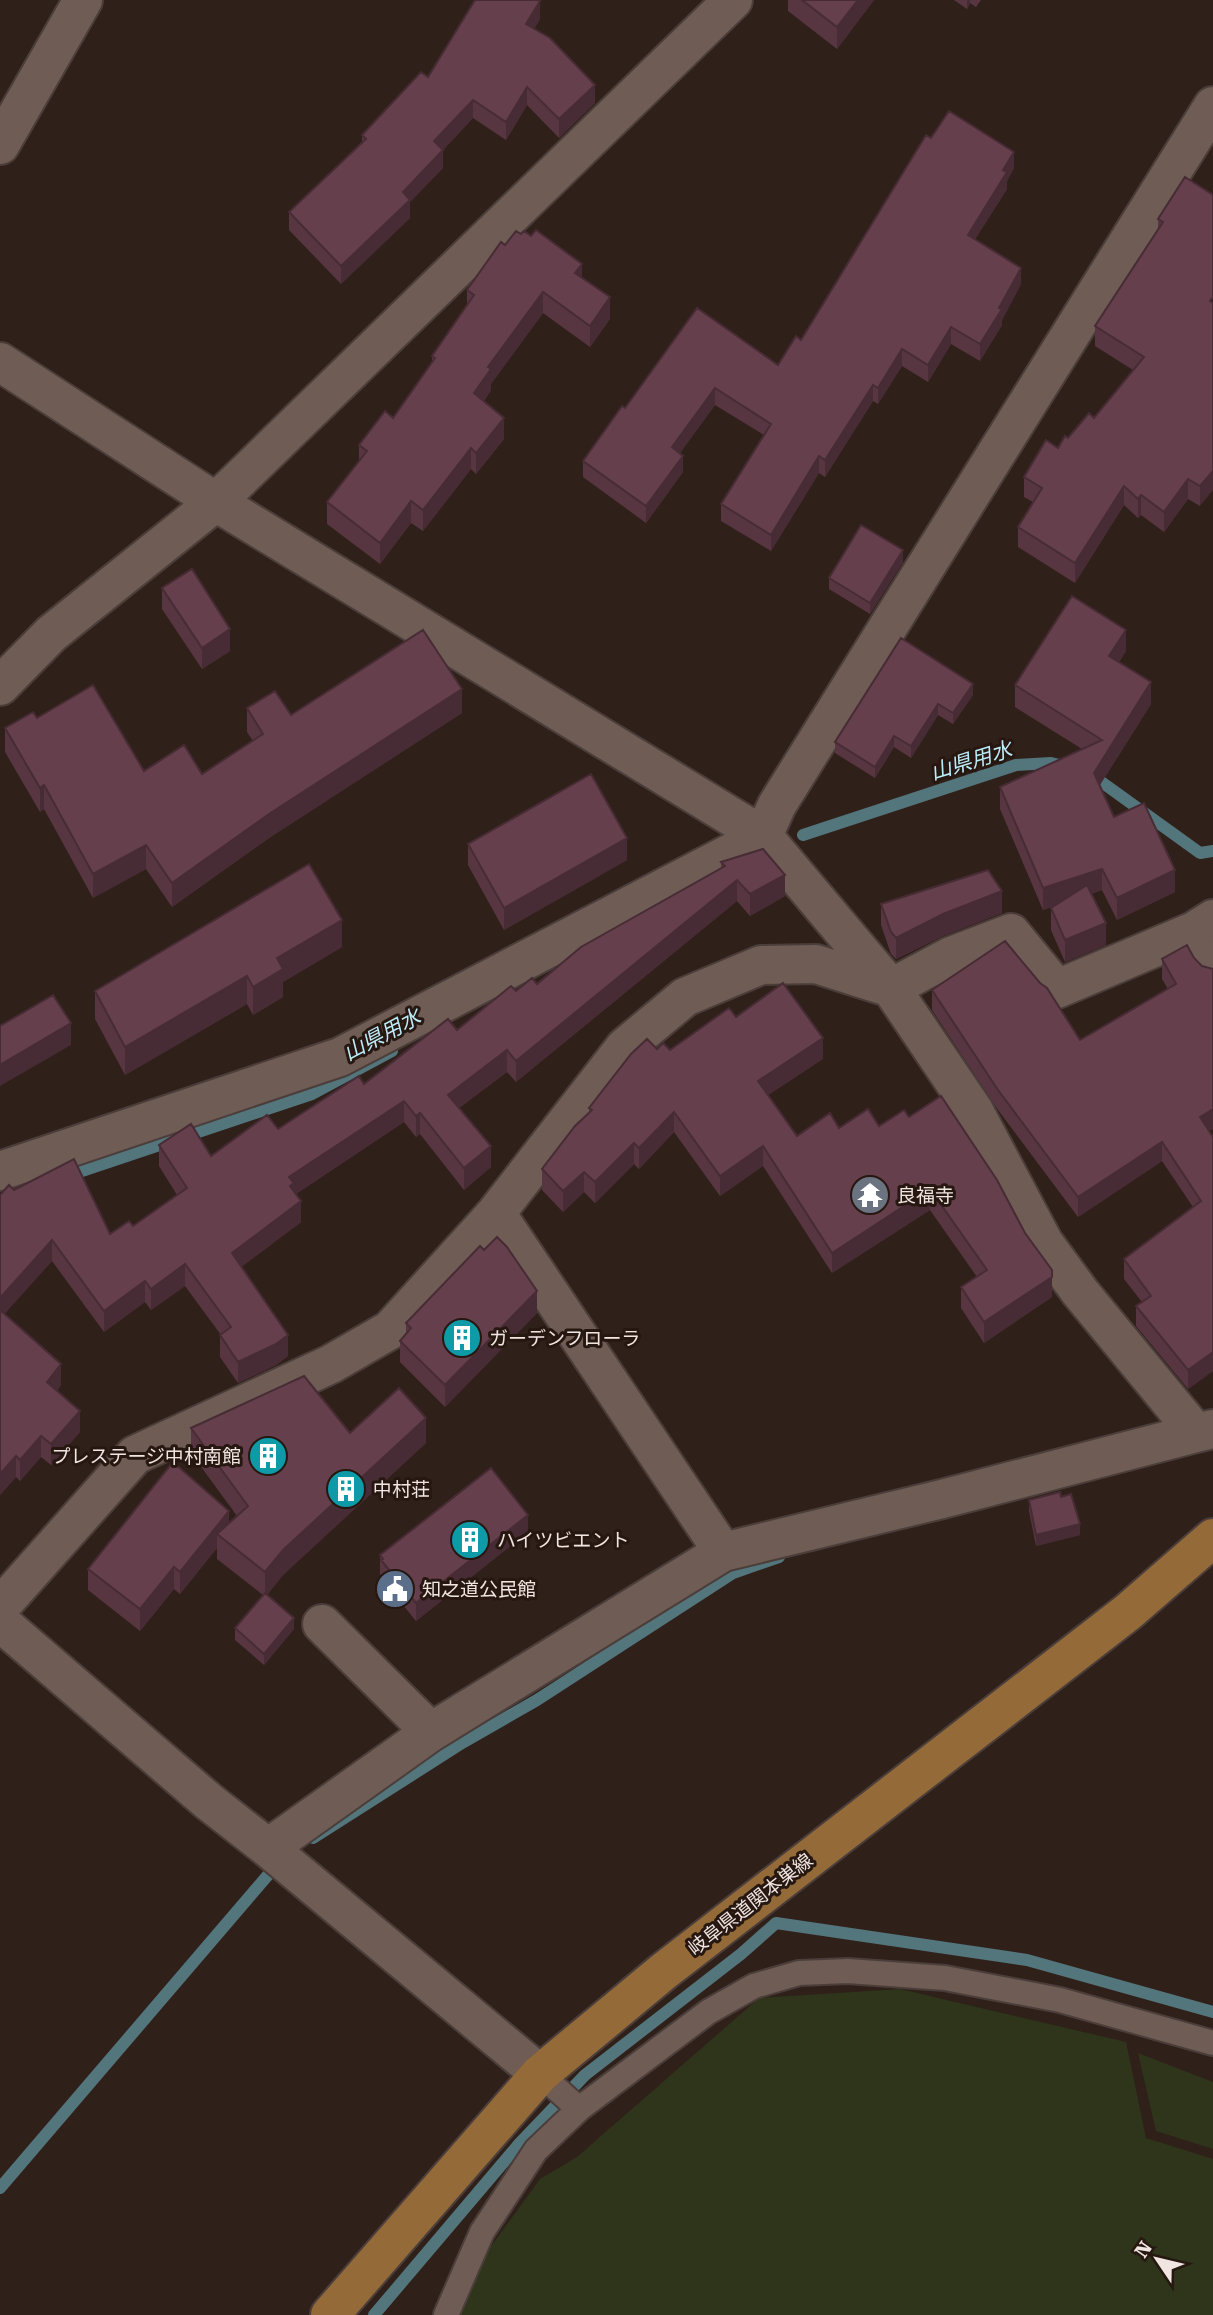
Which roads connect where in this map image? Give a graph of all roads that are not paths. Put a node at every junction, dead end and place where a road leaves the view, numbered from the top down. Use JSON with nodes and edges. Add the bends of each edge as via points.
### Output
{"nodes":[{"id":1,"x":83,"y":0,"type":"edge"},
{"id":2,"x":733,"y":0,"type":"edge"},
{"id":3,"x":1213,"y":106,"type":"edge"},
{"id":4,"x":0,"y":145,"type":"edge"},
{"id":5,"x":1202,"y":149,"type":"edge"},
{"id":6,"x":0,"y":362,"type":"edge"},
{"id":7,"x":216,"y":502,"type":"junction"},
{"id":8,"x":0,"y":687,"type":"edge"},
{"id":9,"x":763,"y":836,"type":"junction"},
{"id":10,"x":1204,"y":925,"type":"edge"},
{"id":11,"x":1213,"y":967,"type":"edge"},
{"id":12,"x":891,"y":988,"type":"junction"},
{"id":13,"x":0,"y":1171,"type":"edge"},
{"id":14,"x":496,"y":1213,"type":"junction"},
{"id":15,"x":1205,"y":1431,"type":"edge"},
{"id":16,"x":1213,"y":1538,"type":"edge"},
{"id":17,"x":723,"y":1552,"type":"junction"},
{"id":18,"x":0,"y":1607,"type":"edge"},
{"id":19,"x":0,"y":1622,"type":"edge"},
{"id":20,"x":322,"y":1624,"type":"dead end"},
{"id":21,"x":431,"y":1732,"type":"junction"},
{"id":22,"x":268,"y":1848,"type":"junction"},
{"id":23,"x":1213,"y":2043,"type":"edge"},
{"id":24,"x":540,"y":2074,"type":"junction"},
{"id":25,"x":579,"y":2109,"type":"junction"},
{"id":26,"x":330,"y":2315,"type":"edge"},
{"id":27,"x":446,"y":2315,"type":"edge"}],
"edges":[{"from":1,"to":4,"type":"street"},
{"from":2,"to":7,"type":"street"},
{"from":3,"to":5,"type":"street"},
{"from":5,"to":9,"type":"street","via":[[777,805]]},
{"from":6,"to":7,"type":"street"},
{"from":7,"to":8,"type":"street","via":[[51,634]]},
{"from":7,"to":9,"type":"street"},
{"from":9,"to":12,"type":"street"},
{"from":9,"to":13,"type":"street","via":[[340,1057]]},
{"from":10,"to":11,"type":"street"},
{"from":10,"to":12,"type":"street","via":[[1057,989],[1011,933],[951,956]]},
{"from":12,"to":14,"type":"street","via":[[816,964],[761,964],[685,998],[625,1047]]},
{"from":12,"to":15,"type":"street","via":[[974,1111],[1044,1242],[1080,1292]]},
{"from":14,"to":17,"type":"street"},
{"from":14,"to":18,"type":"street","via":[[390,1330],[331,1364],[135,1455]]},
{"from":15,"to":17,"type":"street"},
{"from":16,"to":24,"type":"main road","name":"岐阜県道関本巣線","via":[[1128,1612],[664,1971]]},
{"from":17,"to":21,"type":"street"},
{"from":19,"to":22,"type":"street"},
{"from":20,"to":21,"type":"street"},
{"from":21,"to":22,"type":"street"},
{"from":22,"to":24,"type":"street"},
{"from":23,"to":25,"type":"lane","via":[[1060,2000],[945,1978],[848,1971],[799,1973],[754,1986],[708,2012]]},
{"from":24,"to":25,"type":"lane"},
{"from":24,"to":26,"type":"main road","name":"岐阜県道関本巣線"},
{"from":25,"to":27,"type":"lane","via":[[536,2150],[482,2232]]}]}
